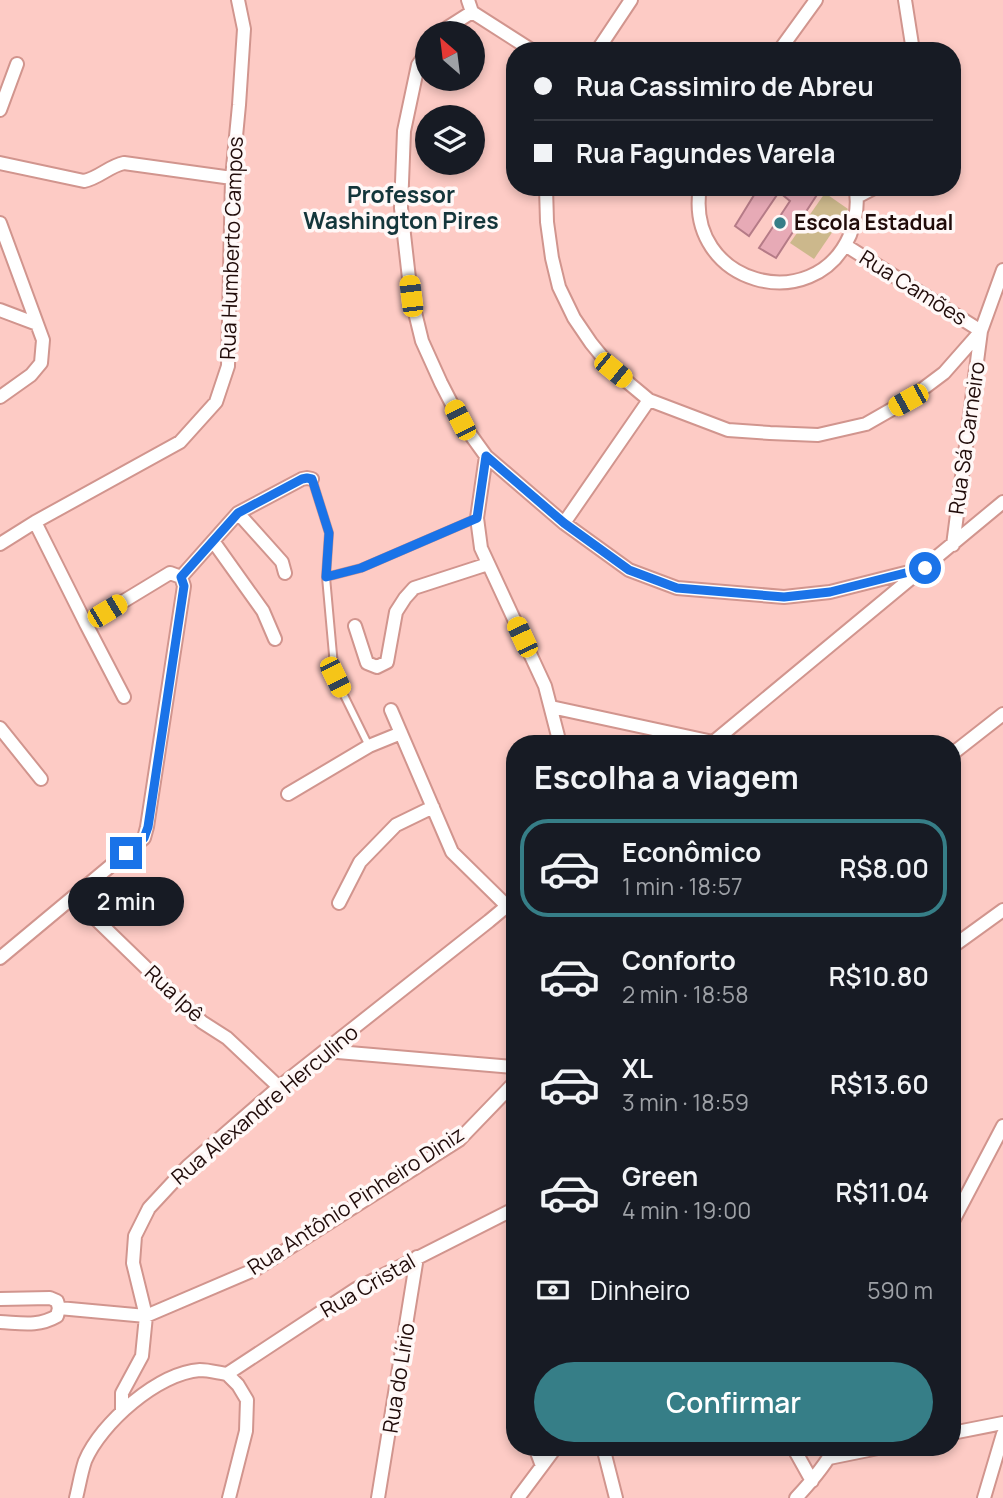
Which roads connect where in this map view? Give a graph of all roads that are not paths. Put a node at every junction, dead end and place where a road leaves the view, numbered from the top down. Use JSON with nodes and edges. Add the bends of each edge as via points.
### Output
{"nodes":[{"id":1,"x":238,"y":0,"type":"edge"},
{"id":2,"x":631,"y":0,"type":"edge"},
{"id":3,"x":816,"y":0,"type":"edge"},
{"id":4,"x":905,"y":0,"type":"edge"},
{"id":5,"x":470,"y":6,"type":"edge"},
{"id":6,"x":453,"y":21,"type":"edge"},
{"id":7,"x":520,"y":42,"type":"edge"},
{"id":8,"x":603,"y":42,"type":"edge"},
{"id":9,"x":786,"y":42,"type":"edge"},
{"id":10,"x":912,"y":42,"type":"edge"},
{"id":11,"x":17,"y":64,"type":"dead end"},
{"id":12,"x":415,"y":79,"type":"edge"},
{"id":13,"x":0,"y":110,"type":"edge"},
{"id":14,"x":0,"y":163,"type":"edge"},
{"id":15,"x":232,"y":178,"type":"junction"},
{"id":16,"x":546,"y":196,"type":"edge"},
{"id":17,"x":699,"y":196,"type":"edge"},
{"id":18,"x":856,"y":196,"type":"edge"},
{"id":19,"x":0,"y":223,"type":"edge"},
{"id":20,"x":845,"y":245,"type":"junction"},
{"id":21,"x":1003,"y":270,"type":"edge"},
{"id":22,"x":0,"y":310,"type":"edge"},
{"id":23,"x":37,"y":324,"type":"junction"},
{"id":24,"x":982,"y":331,"type":"junction"},
{"id":25,"x":0,"y":397,"type":"edge"},
{"id":26,"x":649,"y":400,"type":"junction"},
{"id":27,"x":486,"y":456,"type":"junction"},
{"id":28,"x":312,"y":479,"type":"joint"},
{"id":29,"x":1003,"y":502,"type":"edge"},
{"id":30,"x":238,"y":513,"type":"junction"},
{"id":31,"x":477,"y":518,"type":"junction"},
{"id":32,"x":35,"y":522,"type":"junction"},
{"id":33,"x":564,"y":523,"type":"junction"},
{"id":34,"x":213,"y":541,"type":"junction"},
{"id":35,"x":0,"y":544,"type":"edge"},
{"id":36,"x":953,"y":545,"type":"junction"},
{"id":37,"x":488,"y":564,"type":"junction"},
{"id":38,"x":925,"y":568,"type":"junction"},
{"id":39,"x":285,"y":573,"type":"dead end"},
{"id":40,"x":181,"y":577,"type":"junction"},
{"id":41,"x":326,"y":577,"type":"junction"},
{"id":42,"x":86,"y":624,"type":"junction"},
{"id":43,"x":355,"y":626,"type":"dead end"},
{"id":44,"x":275,"y":639,"type":"dead end"},
{"id":45,"x":124,"y":697,"type":"dead end"},
{"id":46,"x":551,"y":707,"type":"junction"},
{"id":47,"x":391,"y":710,"type":"dead end"},
{"id":48,"x":1003,"y":714,"type":"edge"},
{"id":49,"x":0,"y":728,"type":"edge"},
{"id":50,"x":401,"y":733,"type":"junction"},
{"id":51,"x":558,"y":735,"type":"edge"},
{"id":52,"x":676,"y":735,"type":"edge"},
{"id":53,"x":722,"y":735,"type":"edge"},
{"id":54,"x":369,"y":746,"type":"junction"},
{"id":55,"x":961,"y":747,"type":"edge"},
{"id":56,"x":41,"y":779,"type":"dead end"},
{"id":57,"x":288,"y":794,"type":"dead end"},
{"id":58,"x":433,"y":807,"type":"junction"},
{"id":59,"x":73,"y":897,"type":"junction"},
{"id":60,"x":506,"y":897,"type":"edge"},
{"id":61,"x":339,"y":903,"type":"dead end"},
{"id":62,"x":506,"y":905,"type":"edge"},
{"id":63,"x":1003,"y":910,"type":"edge"},
{"id":64,"x":961,"y":940,"type":"edge"},
{"id":65,"x":0,"y":958,"type":"edge"},
{"id":66,"x":326,"y":1051,"type":"junction"},
{"id":67,"x":506,"y":1066,"type":"edge"},
{"id":68,"x":279,"y":1087,"type":"junction"},
{"id":69,"x":506,"y":1091,"type":"edge"},
{"id":70,"x":1003,"y":1126,"type":"edge"},
{"id":71,"x":961,"y":1206,"type":"edge"},
{"id":72,"x":506,"y":1213,"type":"edge"},
{"id":73,"x":418,"y":1257,"type":"junction"},
{"id":74,"x":0,"y":1299,"type":"edge"},
{"id":75,"x":59,"y":1308,"type":"junction"},
{"id":76,"x":146,"y":1316,"type":"junction"},
{"id":77,"x":0,"y":1322,"type":"edge"},
{"id":78,"x":227,"y":1374,"type":"junction"},
{"id":79,"x":122,"y":1411,"type":"junction"},
{"id":80,"x":1003,"y":1423,"type":"edge"},
{"id":81,"x":961,"y":1431,"type":"edge"},
{"id":82,"x":1003,"y":1434,"type":"edge"},
{"id":83,"x":538,"y":1456,"type":"edge"},
{"id":84,"x":549,"y":1456,"type":"edge"},
{"id":85,"x":605,"y":1456,"type":"edge"},
{"id":86,"x":798,"y":1456,"type":"edge"},
{"id":87,"x":830,"y":1456,"type":"edge"},
{"id":88,"x":542,"y":1466,"type":"junction"},
{"id":89,"x":812,"y":1481,"type":"junction"},
{"id":90,"x":76,"y":1498,"type":"edge"},
{"id":91,"x":229,"y":1498,"type":"edge"},
{"id":92,"x":379,"y":1498,"type":"edge"},
{"id":93,"x":518,"y":1498,"type":"edge"},
{"id":94,"x":617,"y":1498,"type":"edge"},
{"id":95,"x":796,"y":1498,"type":"edge"},
{"id":96,"x":984,"y":1498,"type":"edge"}],
"edges":[{"from":1,"to":15,"type":"street","name":"Rua Humberto Campos","via":[[244,29]]},
{"from":2,"to":8,"type":"street"},
{"from":3,"to":9,"type":"street"},
{"from":4,"to":10,"type":"street"},
{"from":5,"to":6,"type":"street"},
{"from":5,"to":7,"type":"street"},
{"from":11,"to":13,"type":"street"},
{"from":12,"to":27,"type":"street","via":[[404,131],[401,208],[411,296],[422,341],[441,383]]},
{"from":14,"to":15,"type":"street","via":[[84,181],[124,163]]},
{"from":15,"to":32,"type":"street","name":"Rua Humberto Campos","via":[[228,366],[216,402],[180,442]]},
{"from":16,"to":26,"type":"street","via":[[552,258],[574,318],[613,370]]},
{"from":17,"to":20,"type":"street","via":[[700,225],[710,246],[744,276],[789,282],[830,263]]},
{"from":18,"to":20,"type":"street","via":[[855,222]]},
{"from":19,"to":23,"type":"street"},
{"from":20,"to":24,"type":"street","name":"Rua Camões"},
{"from":21,"to":24,"type":"street"},
{"from":22,"to":23,"type":"street"},
{"from":23,"to":25,"type":"street","via":[[43,340],[41,363]]},
{"from":24,"to":26,"type":"street","via":[[944,373],[908,400],[866,424],[818,435],[729,430]]},
{"from":24,"to":36,"type":"street","name":"Rua Sá Carneiro"},
{"from":26,"to":33,"type":"street"},
{"from":27,"to":31,"type":"street"},
{"from":27,"to":33,"type":"street"},
{"from":28,"to":30,"type":"street","via":[[302,479]]},
{"from":28,"to":41,"type":"lane","via":[[329,533]]},
{"from":29,"to":36,"type":"street"},
{"from":30,"to":34,"type":"street"},
{"from":30,"to":39,"type":"street","via":[[282,562]]},
{"from":31,"to":37,"type":"street"},
{"from":31,"to":41,"type":"lane","via":[[361,568]]},
{"from":32,"to":35,"type":"street","name":"Rua Humberto Campos"},
{"from":32,"to":42,"type":"street"},
{"from":33,"to":38,"type":"street","via":[[629,570],[677,588],[784,597],[830,592]]},
{"from":34,"to":40,"type":"street"},
{"from":34,"to":44,"type":"street","via":[[263,611]]},
{"from":36,"to":38,"type":"street"},
{"from":37,"to":43,"type":"street","via":[[414,588],[396,612],[387,662],[377,667],[367,663]]},
{"from":37,"to":46,"type":"street"},
{"from":38,"to":53,"type":"street"},
{"from":40,"to":42,"type":"street","via":[[170,573]]},
{"from":40,"to":59,"type":"street","via":[[184,586],[148,827],[144,838]]},
{"from":41,"to":54,"type":"lane","via":[[335,677]]},
{"from":42,"to":45,"type":"street"},
{"from":46,"to":51,"type":"street"},
{"from":46,"to":52,"type":"street"},
{"from":47,"to":50,"type":"street"},
{"from":48,"to":55,"type":"street"},
{"from":49,"to":56,"type":"street"},
{"from":50,"to":54,"type":"street"},
{"from":50,"to":58,"type":"street"},
{"from":54,"to":57,"type":"street"},
{"from":58,"to":60,"type":"street","via":[[452,852]]},
{"from":58,"to":61,"type":"street","via":[[396,825],[360,862]]},
{"from":59,"to":65,"type":"street"},
{"from":59,"to":68,"type":"street","name":"Rua Ipê","via":[[202,1022],[227,1038]]},
{"from":62,"to":66,"type":"street","name":"Rua Alexandre Herculino"},
{"from":63,"to":64,"type":"street"},
{"from":66,"to":67,"type":"street"},
{"from":66,"to":68,"type":"street","name":"Rua Alexandre Herculino"},
{"from":68,"to":76,"type":"street","name":"Rua Alexandre Herculino","via":[[188,1166],[149,1208],[135,1236],[133,1262]]},
{"from":69,"to":76,"type":"street","name":"Rua Antônio Pinheiro Diniz","via":[[459,1140],[256,1269]]},
{"from":70,"to":71,"type":"street"},
{"from":72,"to":73,"type":"street","name":"Rua Cristal"},
{"from":73,"to":78,"type":"street","name":"Rua Cristal","via":[[356,1289]]},
{"from":73,"to":92,"type":"street","name":"Rua do Lírio"},
{"from":74,"to":75,"type":"street","via":[[50,1298]]},
{"from":75,"to":76,"type":"street"},
{"from":75,"to":77,"type":"street","via":[[57,1316],[46,1322]]},
{"from":76,"to":79,"type":"street","name":"Rua Alexandre Herculino","via":[[142,1356],[122,1393]]},
{"from":78,"to":79,"type":"street","via":[[200,1370],[169,1378]]},
{"from":78,"to":91,"type":"street","via":[[247,1400],[246,1431]]},
{"from":79,"to":90,"type":"street","via":[[100,1434],[85,1462]]},
{"from":80,"to":81,"type":"street"},
{"from":82,"to":96,"type":"street"},
{"from":83,"to":88,"type":"street"},
{"from":84,"to":88,"type":"street"},
{"from":85,"to":94,"type":"street"},
{"from":86,"to":89,"type":"street"},
{"from":87,"to":89,"type":"street"},
{"from":88,"to":93,"type":"street"},
{"from":89,"to":95,"type":"street"}]}
